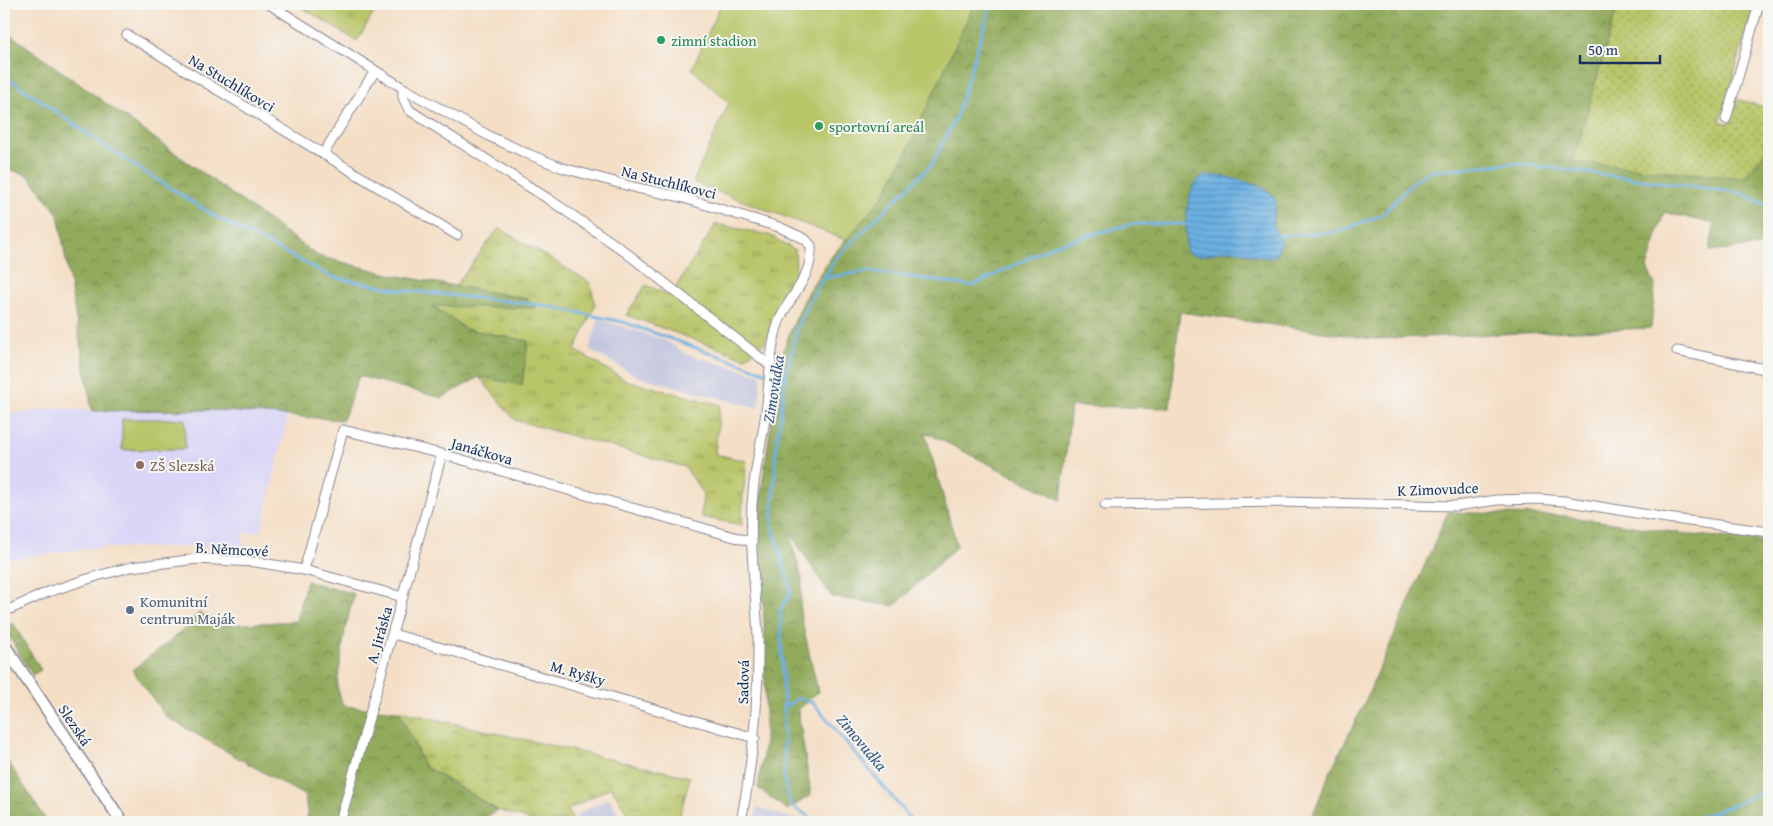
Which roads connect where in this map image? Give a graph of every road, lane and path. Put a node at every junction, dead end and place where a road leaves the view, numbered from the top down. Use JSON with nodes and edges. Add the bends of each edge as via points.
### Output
{"nodes":[{"id":1,"x":269,"y":4,"type":"edge"},
{"id":2,"x":1759,"y":4,"type":"edge"},
{"id":3,"x":127,"y":35,"type":"dead end"},
{"id":4,"x":375,"y":71,"type":"junction"},
{"id":5,"x":403,"y":88,"type":"junction"},
{"id":6,"x":1726,"y":119,"type":"dead end"},
{"id":7,"x":323,"y":154,"type":"junction"},
{"id":8,"x":457,"y":235,"type":"dead end"},
{"id":9,"x":1677,"y":351,"type":"dead end"},
{"id":10,"x":772,"y":366,"type":"junction"},
{"id":11,"x":1769,"y":370,"type":"edge"},
{"id":12,"x":442,"y":454,"type":"junction"},
{"id":13,"x":1105,"y":505,"type":"dead end"},
{"id":14,"x":1769,"y":532,"type":"edge"},
{"id":15,"x":752,"y":542,"type":"junction"},
{"id":16,"x":304,"y":570,"type":"junction"},
{"id":17,"x":403,"y":597,"type":"junction"},
{"id":18,"x":4,"y":612,"type":"edge"},
{"id":19,"x":393,"y":634,"type":"junction"},
{"id":20,"x":4,"y":645,"type":"edge"},
{"id":21,"x":755,"y":738,"type":"junction"},
{"id":22,"x":122,"y":822,"type":"edge"},
{"id":23,"x":340,"y":822,"type":"edge"},
{"id":24,"x":741,"y":822,"type":"edge"}],
"edges":[{"from":1,"to":4,"type":"street","name":"Na Stuchlíkovci"},
{"from":2,"to":6,"type":"street"},
{"from":3,"to":7,"type":"street","name":"Na Stuchlíkovci"},
{"from":4,"to":5,"type":"street","name":"Na Stuchlíkovci"},
{"from":4,"to":7,"type":"street"},
{"from":5,"to":10,"type":"street","via":[[409,110],[620,248]]},
{"from":5,"to":10,"type":"street","name":"Na Stuchlíkovci","via":[[491,137],[563,168],[677,196],[779,227],[805,239],[811,246],[810,266],[778,324]]},
{"from":7,"to":8,"type":"street","name":"Na Stuchlíkovci"},
{"from":9,"to":11,"type":"street"},
{"from":10,"to":15,"type":"street","name":"Na Stuchlíkovci","via":[[753,493]]},
{"from":12,"to":15,"type":"street","name":"Janáčkova"},
{"from":12,"to":16,"type":"street","name":"Janáčkova","via":[[343,430]]},
{"from":12,"to":17,"type":"street","name":"A. Jiráska"},
{"from":13,"to":14,"type":"street","name":"K Zimovudce","via":[[1283,502],[1456,506],[1537,499]]},
{"from":15,"to":21,"type":"street","name":"Sadová","via":[[758,638]]},
{"from":16,"to":17,"type":"street","name":"B. Němcové"},
{"from":16,"to":18,"type":"street","name":"B. Němcové","via":[[256,562],[197,559],[131,567],[56,590]]},
{"from":17,"to":19,"type":"street","name":"A. Jiráska"},
{"from":19,"to":21,"type":"street","name":"M. Ryšky"},
{"from":19,"to":23,"type":"street","name":"A. Jiráska"},
{"from":20,"to":22,"type":"street","name":"Slezská"},
{"from":21,"to":24,"type":"street","name":"Sadová"}]}
